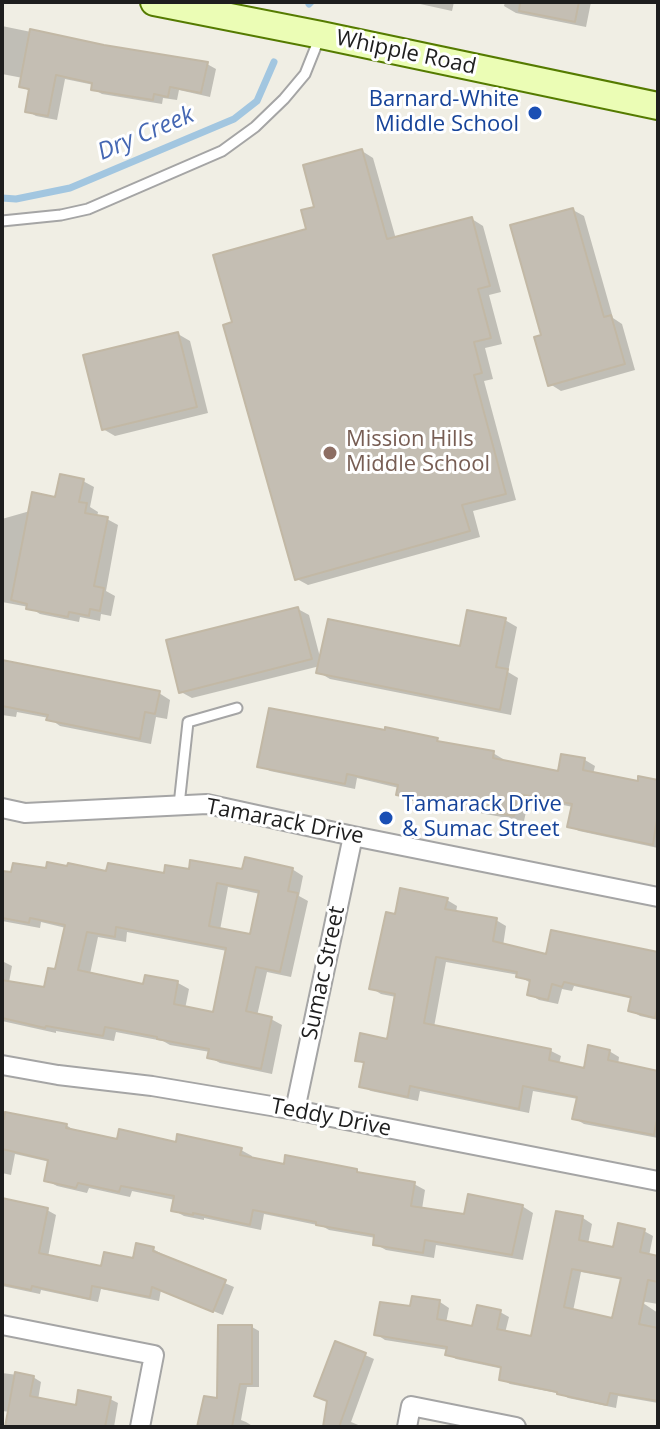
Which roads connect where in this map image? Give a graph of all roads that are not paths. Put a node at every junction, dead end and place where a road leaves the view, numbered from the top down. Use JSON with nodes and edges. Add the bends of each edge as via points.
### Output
{"nodes":[{"id":1,"x":154,"y":2,"type":"edge"},
{"id":2,"x":321,"y":35,"type":"junction"},
{"id":3,"x":658,"y":106,"type":"edge"},
{"id":4,"x":2,"y":221,"type":"edge"},
{"id":5,"x":237,"y":708,"type":"dead end"},
{"id":6,"x":179,"y":805,"type":"junction"},
{"id":7,"x":2,"y":808,"type":"edge"},
{"id":8,"x":353,"y":836,"type":"junction"},
{"id":9,"x":658,"y":897,"type":"edge"},
{"id":10,"x":2,"y":1065,"type":"edge"},
{"id":11,"x":295,"y":1110,"type":"junction"},
{"id":12,"x":658,"y":1181,"type":"edge"},
{"id":13,"x":2,"y":1325,"type":"edge"},
{"id":14,"x":140,"y":1427,"type":"edge"},
{"id":15,"x":407,"y":1427,"type":"edge"},
{"id":16,"x":516,"y":1427,"type":"edge"}],
"edges":[{"from":1,"to":2,"type":"main road","name":"Whipple Road"},
{"from":2,"to":3,"type":"main road","name":"Whipple Road"},
{"from":2,"to":4,"type":"lane","via":[[305,74],[284,99],[222,151],[88,209]]},
{"from":5,"to":6,"type":"lane","via":[[188,722]]},
{"from":6,"to":7,"type":"street","name":"Tamarack Drive","via":[[25,813]]},
{"from":6,"to":8,"type":"street","name":"Tamarack Drive","via":[[207,804]]},
{"from":8,"to":9,"type":"street","name":"Tamarack Drive"},
{"from":8,"to":11,"type":"street","name":"Sumac Street"},
{"from":10,"to":11,"type":"street","name":"Teddy Drive"},
{"from":11,"to":12,"type":"street","name":"Teddy Drive"},
{"from":13,"to":14,"type":"street","via":[[154,1355]]},
{"from":15,"to":16,"type":"street","via":[[411,1406]]}]}
